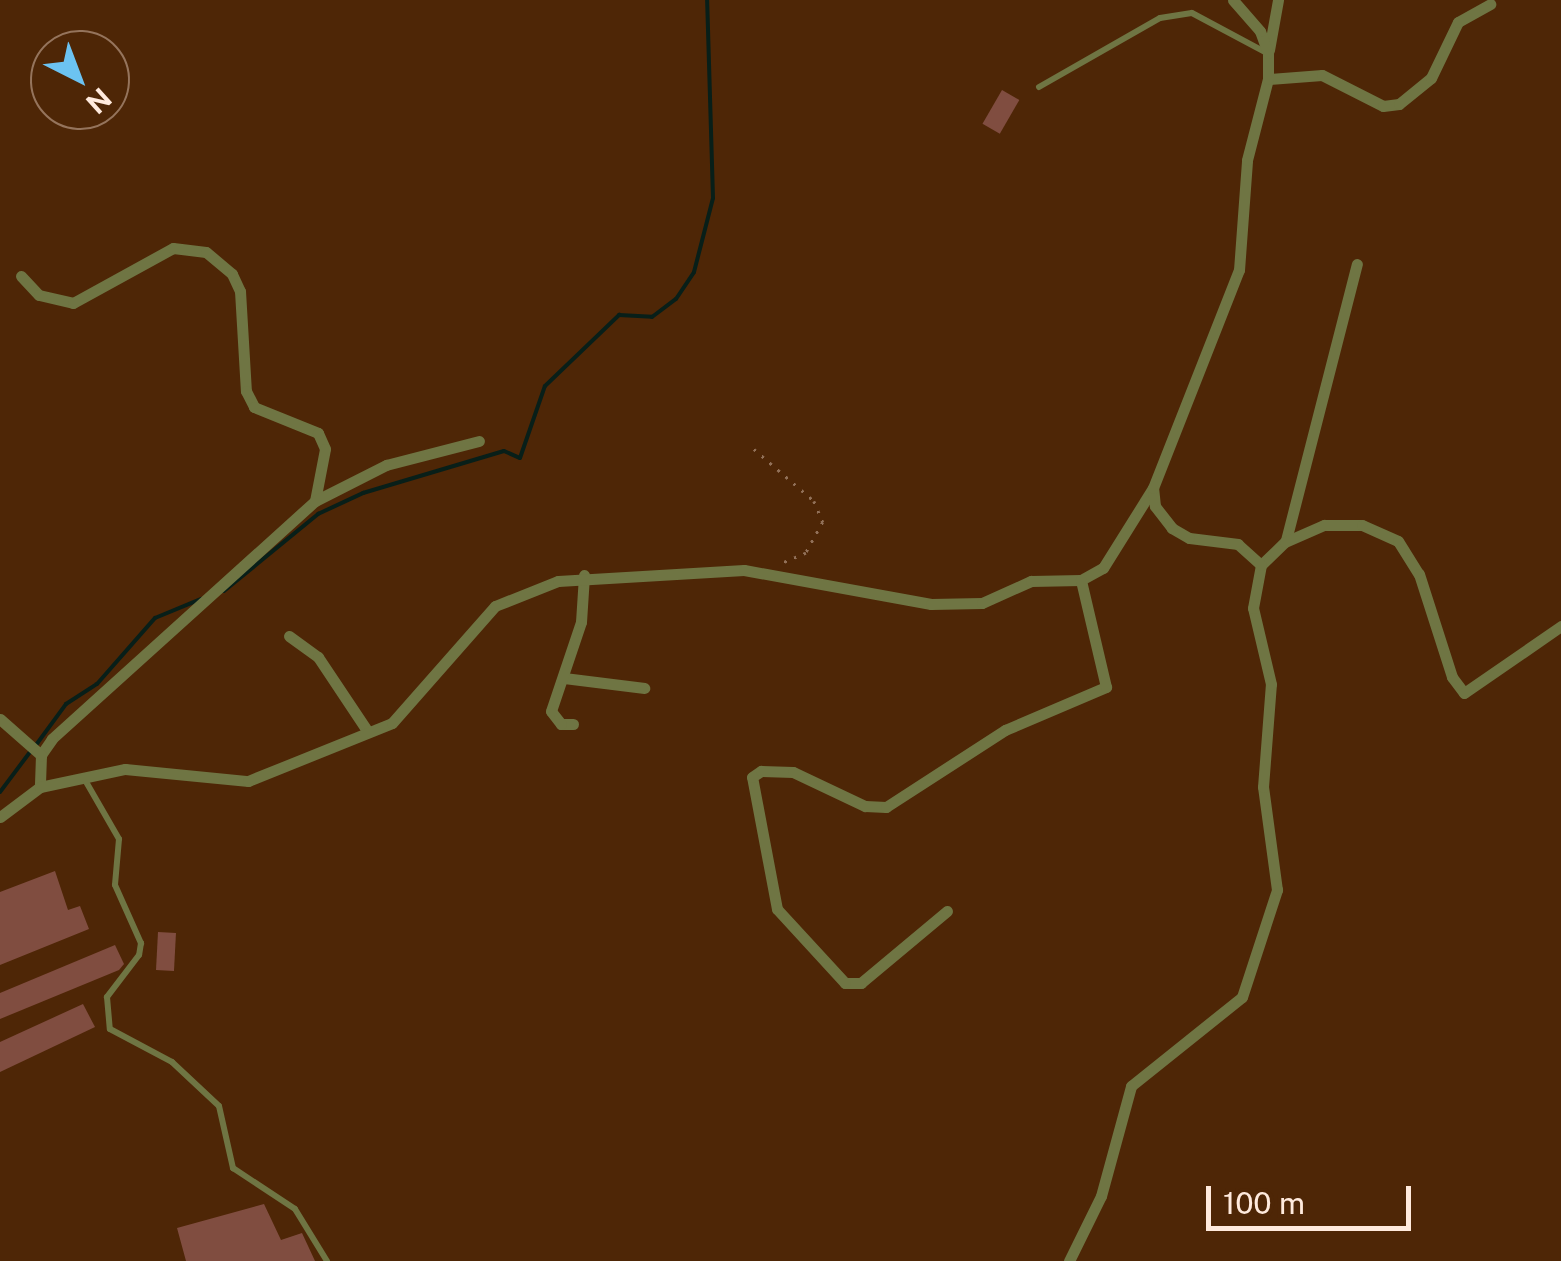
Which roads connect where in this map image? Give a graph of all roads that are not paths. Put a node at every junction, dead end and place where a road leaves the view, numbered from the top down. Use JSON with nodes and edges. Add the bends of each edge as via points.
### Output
{"nodes":[{"id":1,"x":1233,"y":0,"type":"edge"},
{"id":2,"x":1278,"y":0,"type":"edge"},
{"id":3,"x":1490,"y":4,"type":"dead end"},
{"id":4,"x":1268,"y":53,"type":"junction"},
{"id":5,"x":1268,"y":79,"type":"junction"},
{"id":6,"x":1039,"y":87,"type":"dead end"},
{"id":7,"x":1357,"y":264,"type":"dead end"},
{"id":8,"x":21,"y":276,"type":"dead end"},
{"id":9,"x":479,"y":442,"type":"dead end"},
{"id":10,"x":1153,"y":488,"type":"junction"},
{"id":11,"x":315,"y":501,"type":"junction"},
{"id":12,"x":1286,"y":542,"type":"junction"},
{"id":13,"x":1261,"y":565,"type":"junction"},
{"id":14,"x":584,"y":575,"type":"junction"},
{"id":15,"x":1082,"y":580,"type":"junction"},
{"id":16,"x":1561,"y":626,"type":"edge"},
{"id":17,"x":289,"y":636,"type":"dead end"},
{"id":18,"x":564,"y":678,"type":"junction"},
{"id":19,"x":644,"y":688,"type":"dead end"},
{"id":20,"x":0,"y":719,"type":"edge"},
{"id":21,"x":573,"y":724,"type":"dead end"},
{"id":22,"x":368,"y":732,"type":"junction"},
{"id":23,"x":41,"y":755,"type":"junction"},
{"id":24,"x":84,"y":780,"type":"junction"},
{"id":25,"x":40,"y":787,"type":"junction"},
{"id":26,"x":0,"y":817,"type":"edge"},
{"id":27,"x":947,"y":910,"type":"dead end"},
{"id":28,"x":327,"y":1261,"type":"edge"},
{"id":29,"x":1070,"y":1261,"type":"edge"}],
"edges":[{"from":1,"to":4,"type":"street","via":[[1260,31]]},
{"from":2,"to":4,"type":"street"},
{"from":3,"to":5,"type":"street","via":[[1458,22],[1431,78],[1399,104],[1383,106],[1322,75]]},
{"from":4,"to":5,"type":"street"},
{"from":4,"to":6,"type":"lane","via":[[1192,13],[1160,18]]},
{"from":5,"to":10,"type":"street","via":[[1246,160],[1239,270]]},
{"from":7,"to":12,"type":"street"},
{"from":8,"to":11,"type":"street","via":[[39,295],[72,303],[173,248],[188,245],[220,261],[240,291],[246,391],[254,408],[324,438]]},
{"from":9,"to":11,"type":"street","via":[[386,465]]},
{"from":10,"to":13,"type":"street","via":[[1155,506],[1172,528],[1189,538],[1238,544]]},
{"from":10,"to":15,"type":"street","via":[[1120,548]]},
{"from":11,"to":23,"type":"street"},
{"from":12,"to":13,"type":"street"},
{"from":12,"to":16,"type":"street","via":[[1306,530],[1342,524],[1398,541],[1419,574],[1452,677],[1464,693]]},
{"from":13,"to":29,"type":"street","via":[[1253,608],[1271,684],[1263,787],[1277,890],[1242,997],[1131,1086],[1108,1176]]},
{"from":14,"to":15,"type":"street","via":[[760,573],[949,605],[982,603],[1031,582]]},
{"from":14,"to":18,"type":"street","via":[[581,622]]},
{"from":14,"to":22,"type":"street","via":[[495,606],[465,632],[392,723]]},
{"from":15,"to":27,"type":"street","via":[[1106,687],[1005,730],[886,807],[866,806],[793,772],[761,770],[752,777],[777,910],[844,983],[861,983]]},
{"from":17,"to":22,"type":"street","via":[[318,657]]},
{"from":18,"to":19,"type":"street"},
{"from":18,"to":21,"type":"street","via":[[552,718]]},
{"from":20,"to":23,"type":"street"},
{"from":22,"to":24,"type":"street","via":[[248,781],[145,768]]},
{"from":23,"to":25,"type":"street"},
{"from":24,"to":25,"type":"street"},
{"from":24,"to":28,"type":"lane","via":[[119,839],[115,885],[140,943],[139,955],[108,997],[110,1029],[172,1062],[219,1106],[233,1168],[295,1209]]},
{"from":25,"to":26,"type":"street"}]}
